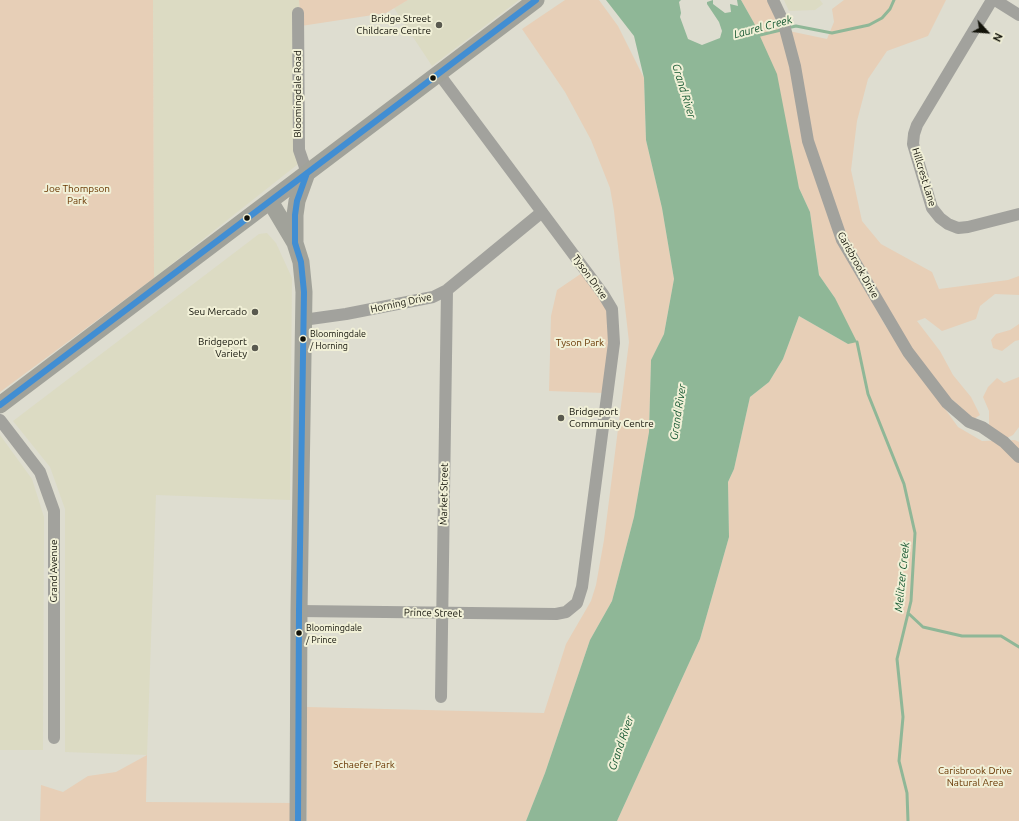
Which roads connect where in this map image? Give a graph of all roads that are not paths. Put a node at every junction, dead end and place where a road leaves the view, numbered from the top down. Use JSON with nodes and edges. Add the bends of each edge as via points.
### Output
{"nodes":[{"id":1,"x":536,"y":0,"type":"edge"},
{"id":2,"x":773,"y":0,"type":"edge"},
{"id":3,"x":993,"y":0,"type":"edge"},
{"id":4,"x":298,"y":13,"type":"dead end"},
{"id":5,"x":1019,"y":15,"type":"edge"},
{"id":6,"x":439,"y":74,"type":"junction"},
{"id":7,"x":307,"y":173,"type":"junction"},
{"id":8,"x":270,"y":201,"type":"junction"},
{"id":9,"x":542,"y":212,"type":"junction"},
{"id":10,"x":1019,"y":214,"type":"edge"},
{"id":11,"x":295,"y":243,"type":"junction"},
{"id":12,"x":448,"y":290,"type":"junction"},
{"id":13,"x":303,"y":320,"type":"junction"},
{"id":14,"x":0,"y":405,"type":"edge"},
{"id":15,"x":0,"y":420,"type":"edge"},
{"id":16,"x":1019,"y":457,"type":"edge"},
{"id":17,"x":299,"y":611,"type":"junction"},
{"id":18,"x":566,"y":612,"type":"joint"},
{"id":19,"x":442,"y":613,"type":"junction"},
{"id":20,"x":441,"y":698,"type":"dead end"},
{"id":21,"x":54,"y":738,"type":"dead end"},
{"id":22,"x":298,"y":821,"type":"edge"}],
"edges":[{"from":1,"to":6,"type":"main road"},
{"from":2,"to":16,"type":"street","name":"Carisbrook Drive","via":[[783,21],[795,66],[808,141],[842,240],[908,352],[946,403],[969,422],[982,427],[1004,442]]},
{"from":3,"to":5,"type":"street"},
{"from":3,"to":10,"type":"street","name":"Hillcrest Lane","via":[[917,125],[914,144],[932,208],[948,224],[958,228],[968,227]]},
{"from":4,"to":7,"type":"street","name":"Bloomingdale Road","via":[[299,150]]},
{"from":6,"to":7,"type":"main road"},
{"from":6,"to":9,"type":"street","name":"Tyson Drive"},
{"from":7,"to":8,"type":"main road"},
{"from":7,"to":11,"type":"main road","via":[[297,201]]},
{"from":8,"to":11,"type":"main road"},
{"from":8,"to":14,"type":"main road"},
{"from":9,"to":12,"type":"street","name":"Horning Drive"},
{"from":9,"to":18,"type":"street","name":"Tyson Drive","via":[[604,294],[612,309],[614,343],[582,587],[577,603]]},
{"from":11,"to":13,"type":"main road","via":[[303,277]]},
{"from":12,"to":13,"type":"street","name":"Horning Drive","via":[[433,297]]},
{"from":12,"to":19,"type":"street","name":"Market Street"},
{"from":13,"to":17,"type":"main road"},
{"from":15,"to":21,"type":"street","name":"Grand Avenue","via":[[40,472],[54,511]]},
{"from":17,"to":19,"type":"street","name":"Prince Street"},
{"from":17,"to":22,"type":"main road"},
{"from":18,"to":19,"type":"street","name":"Prince Street"},
{"from":19,"to":20,"type":"street","name":"Market Street"}]}
